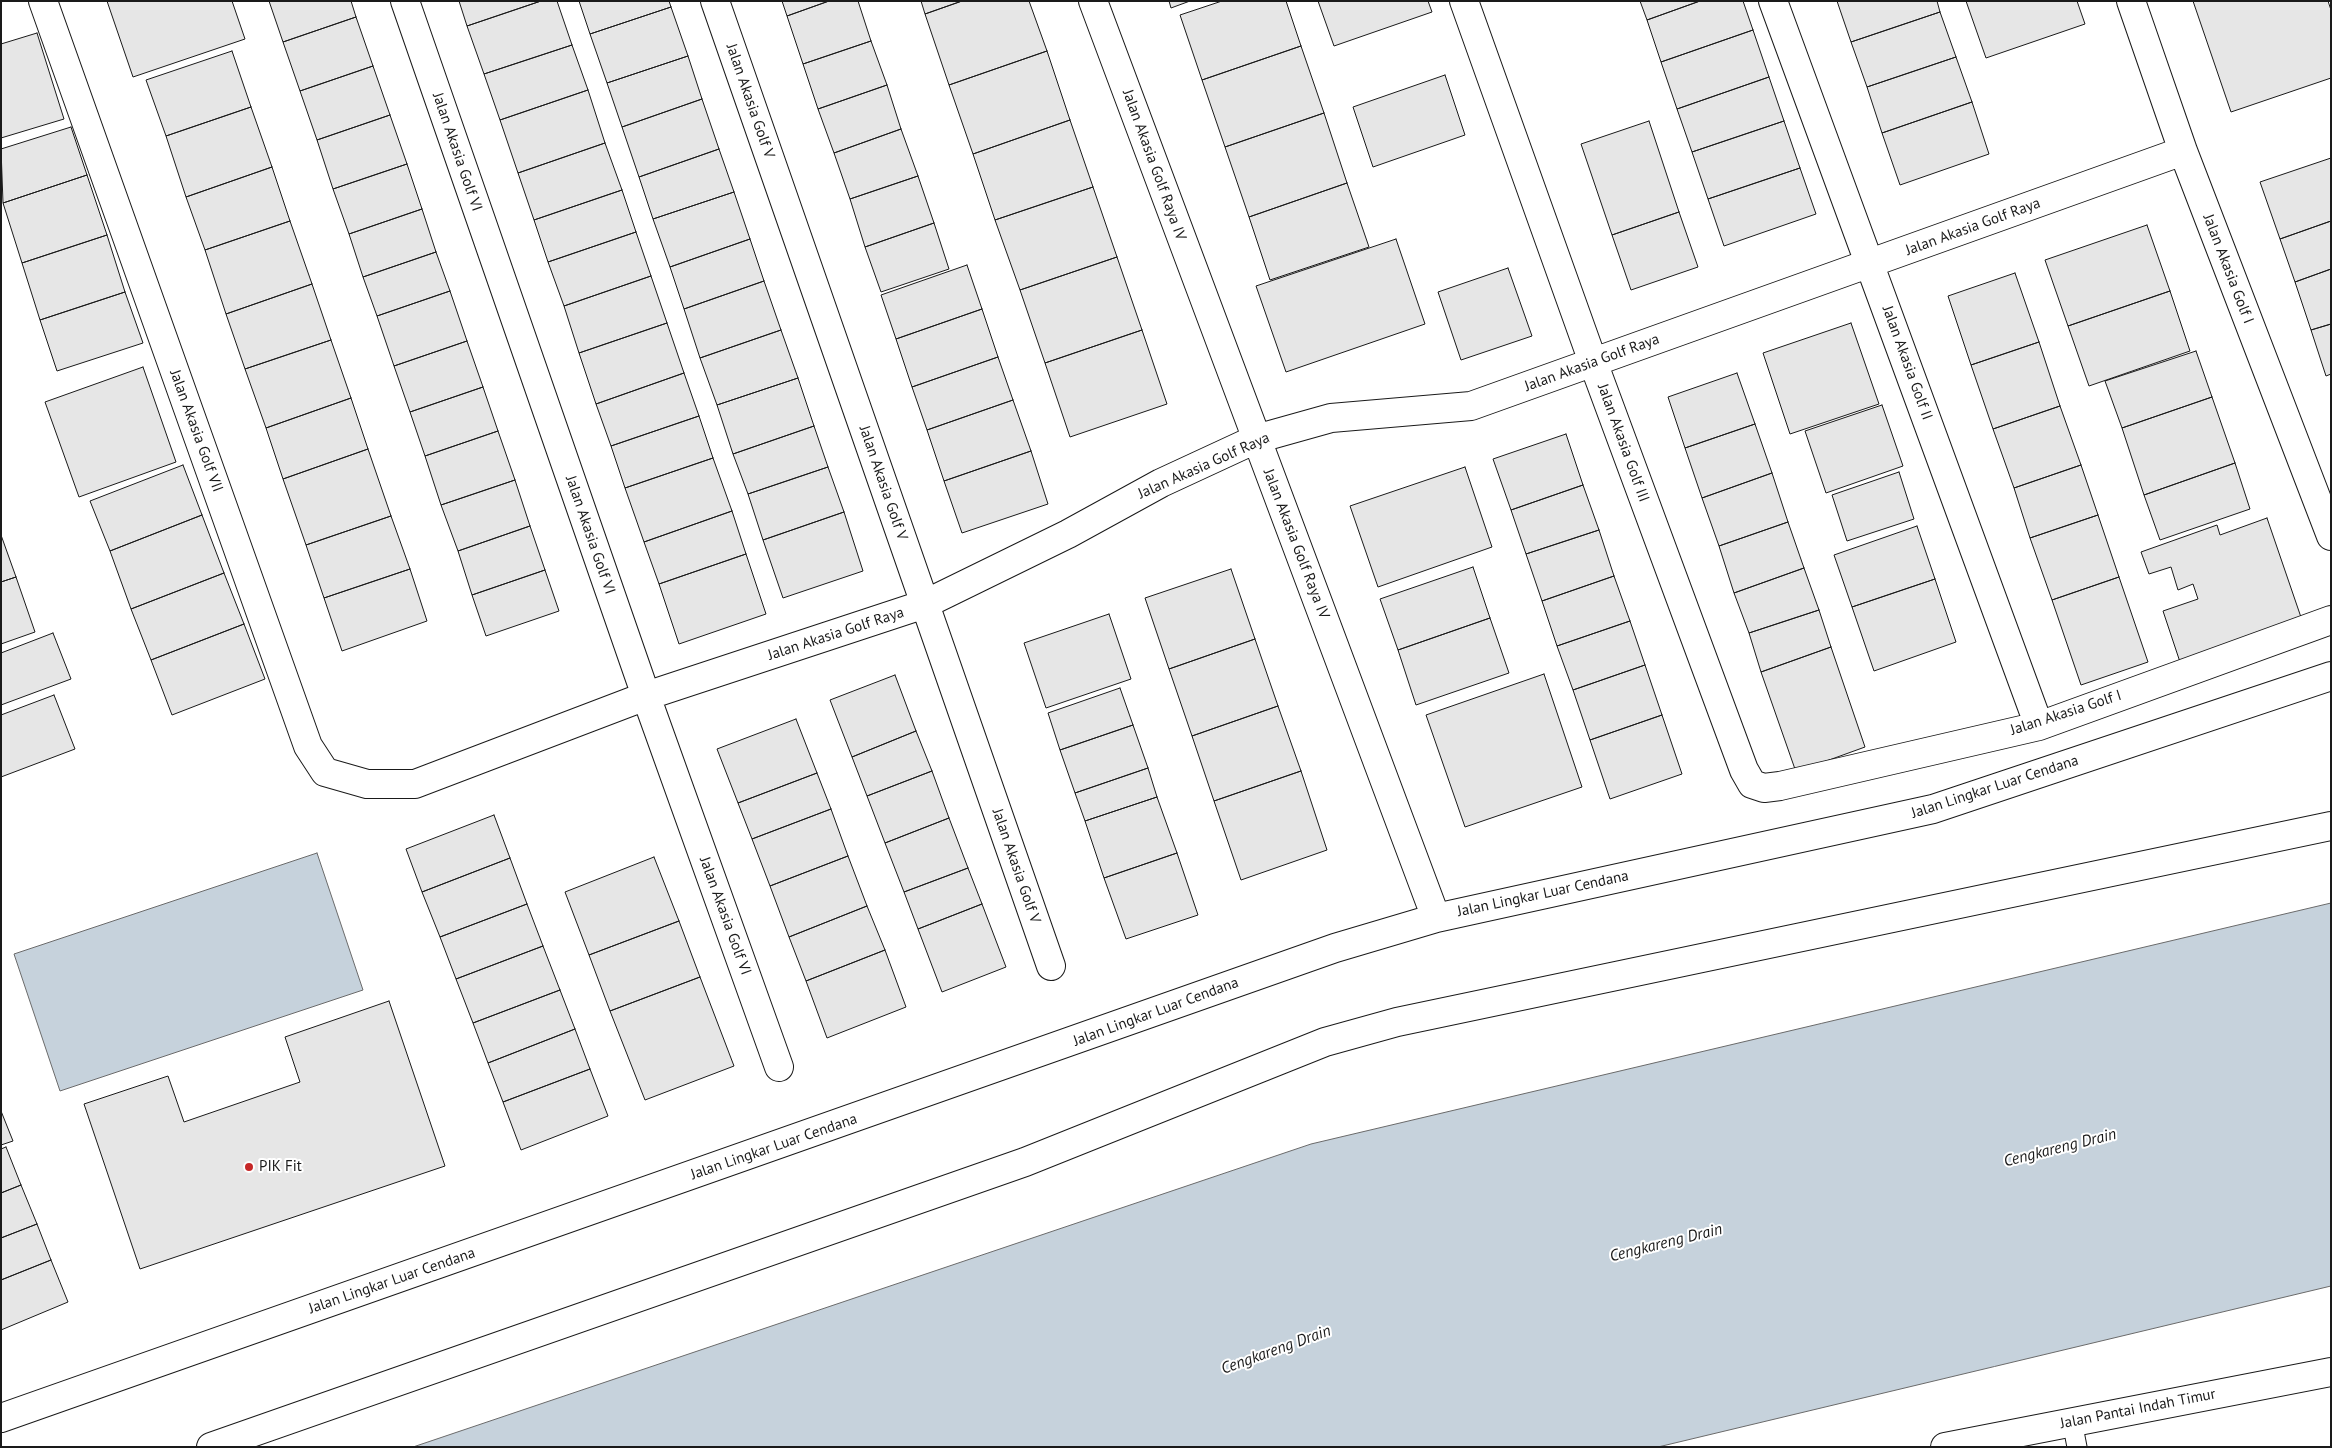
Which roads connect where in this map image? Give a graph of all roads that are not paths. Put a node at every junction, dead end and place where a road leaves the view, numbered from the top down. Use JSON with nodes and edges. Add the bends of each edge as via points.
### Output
{"nodes":[{"id":1,"x":43,"y":1,"type":"edge"},
{"id":2,"x":405,"y":1,"type":"edge"},
{"id":3,"x":715,"y":1,"type":"edge"},
{"id":4,"x":1093,"y":1,"type":"edge"},
{"id":5,"x":1464,"y":1,"type":"edge"},
{"id":6,"x":1774,"y":1,"type":"edge"},
{"id":7,"x":2131,"y":1,"type":"edge"},
{"id":8,"x":2183,"y":151,"type":"junction"},
{"id":9,"x":1870,"y":263,"type":"junction"},
{"id":10,"x":1593,"y":362,"type":"junction"},
{"id":11,"x":1256,"y":439,"type":"junction"},
{"id":12,"x":2331,"y":536,"type":"edge"},
{"id":13,"x":925,"y":604,"type":"junction"},
{"id":14,"x":2331,"y":620,"type":"edge"},
{"id":15,"x":2331,"y":676,"type":"edge"},
{"id":16,"x":646,"y":696,"type":"junction"},
{"id":17,"x":2040,"y":726,"type":"junction"},
{"id":18,"x":1744,"y":770,"type":"joint"},
{"id":19,"x":415,"y":784,"type":"joint"},
{"id":20,"x":2331,"y":826,"type":"edge"},
{"id":21,"x":1436,"y":918,"type":"junction"},
{"id":22,"x":1051,"y":966,"type":"dead end"},
{"id":23,"x":779,"y":1067,"type":"dead end"},
{"id":24,"x":2331,"y":1372,"type":"edge"},
{"id":25,"x":1,"y":1418,"type":"edge"},
{"id":26,"x":2074,"y":1434,"type":"edge"},
{"id":27,"x":211,"y":1447,"type":"edge"},
{"id":28,"x":1945,"y":1447,"type":"edge"}],
"edges":[{"from":1,"to":19,"type":"street","name":"Jalan Akasia Golf VII","via":[[308,746],[325,772],[367,784]]},
{"from":2,"to":16,"type":"street","name":"Jalan Akasia Golf VI"},
{"from":3,"to":13,"type":"street","name":"Jalan Akasia Golf V"},
{"from":4,"to":11,"type":"street","name":"Jalan Akasia Golf Raya IV"},
{"from":5,"to":10,"type":"street","name":"Jalan Akasia Golf III"},
{"from":6,"to":9,"type":"street","name":"Jalan Akasia Golf II"},
{"from":7,"to":8,"type":"street","name":"Jalan Akasia Golf I"},
{"from":8,"to":9,"type":"street","name":"Jalan Akasia Golf Raya"},
{"from":8,"to":12,"type":"street","name":"Jalan Akasia Golf I"},
{"from":9,"to":10,"type":"street","name":"Jalan Akasia Golf Raya"},
{"from":9,"to":17,"type":"street","name":"Jalan Akasia Golf II"},
{"from":10,"to":11,"type":"street","name":"Jalan Akasia Golf Raya","via":[[1471,406],[1331,418]]},
{"from":10,"to":18,"type":"street","name":"Jalan Akasia Golf III"},
{"from":11,"to":13,"type":"street","name":"Jalan Akasia Golf Raya","via":[[1161,483],[1068,534]]},
{"from":11,"to":21,"type":"street","name":"Jalan Akasia Golf Raya IV"},
{"from":13,"to":16,"type":"street","name":"Jalan Akasia Golf Raya"},
{"from":13,"to":22,"type":"street","name":"Jalan Akasia Golf V"},
{"from":14,"to":17,"type":"street","name":"Jalan Akasia Golf I"},
{"from":15,"to":21,"type":"street","name":"Jalan Lingkar Luar Cendana","via":[[1932,809]]},
{"from":16,"to":19,"type":"street","name":"Jalan Akasia Golf Raya"},
{"from":16,"to":23,"type":"street","name":"Jalan Akasia Golf VI"},
{"from":17,"to":18,"type":"street","name":"Jalan Akasia Golf I","via":[[1764,788],[1752,784]]},
{"from":20,"to":27,"type":"street","via":[[1407,1020],[1325,1042],[1025,1162]]},
{"from":21,"to":25,"type":"street","name":"Jalan Lingkar Luar Cendana","via":[[1335,948]]},
{"from":24,"to":26,"type":"street","name":"Jalan Pantai Indah Timur"},
{"from":26,"to":28,"type":"street","name":"Jalan Pantai Indah Timur"}]}
